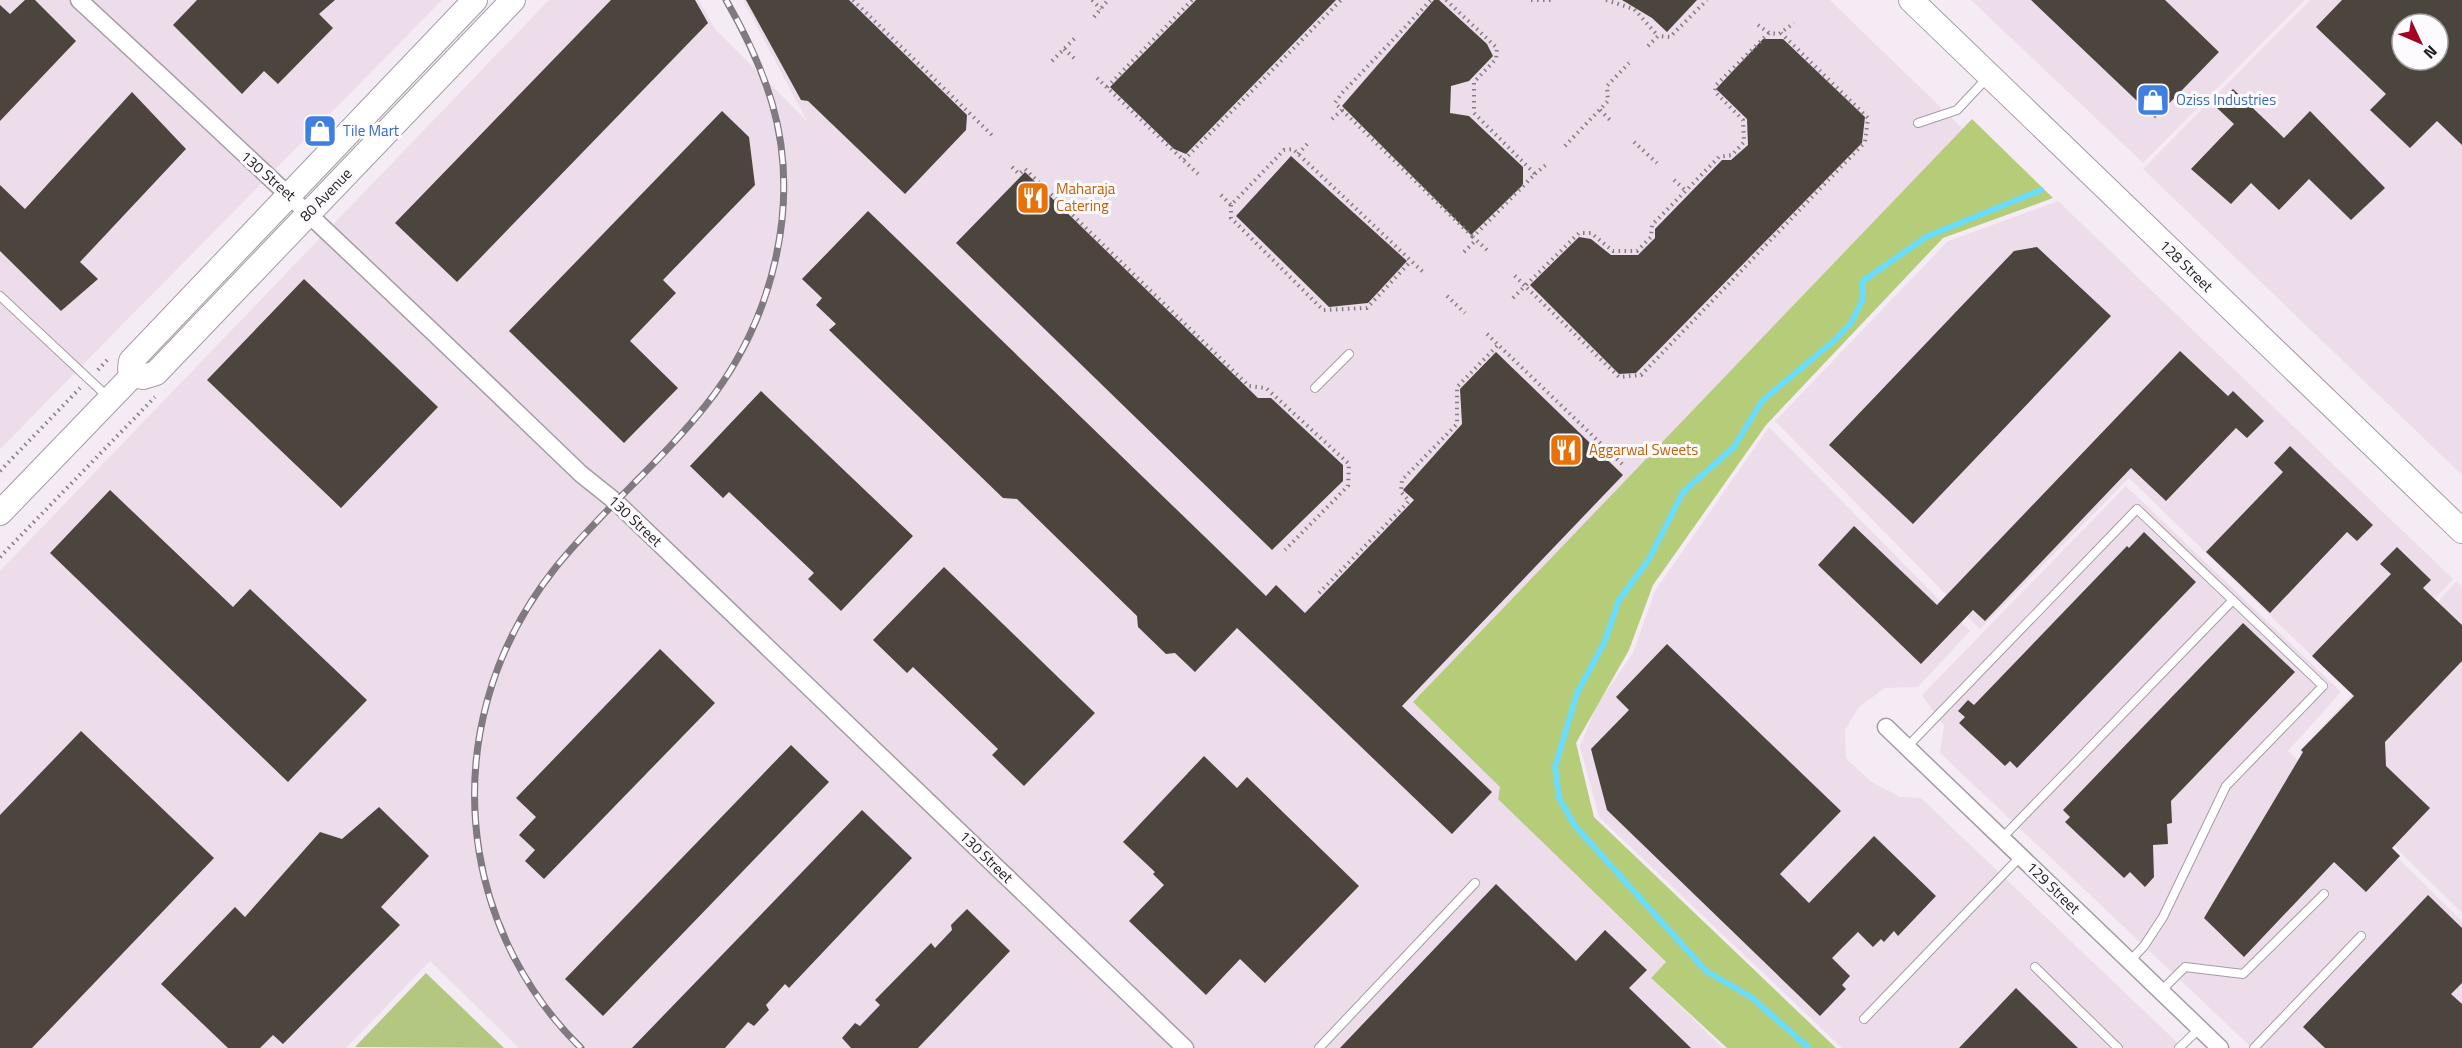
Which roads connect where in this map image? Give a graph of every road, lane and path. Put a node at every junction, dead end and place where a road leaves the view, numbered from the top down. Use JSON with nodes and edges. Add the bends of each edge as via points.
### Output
{"nodes":[{"id":1,"x":79,"y":0,"type":"edge"},
{"id":2,"x":475,"y":0,"type":"edge"},
{"id":3,"x":513,"y":0,"type":"edge"},
{"id":4,"x":853,"y":0,"type":"edge"},
{"id":5,"x":1092,"y":0,"type":"edge"},
{"id":6,"x":1108,"y":0,"type":"edge"},
{"id":7,"x":1192,"y":0,"type":"edge"},
{"id":8,"x":1341,"y":0,"type":"edge"},
{"id":9,"x":1431,"y":0,"type":"edge"},
{"id":10,"x":1446,"y":0,"type":"edge"},
{"id":11,"x":1531,"y":0,"type":"edge"},
{"id":12,"x":1551,"y":0,"type":"edge"},
{"id":13,"x":1606,"y":0,"type":"edge"},
{"id":14,"x":1707,"y":0,"type":"edge"},
{"id":15,"x":1911,"y":0,"type":"edge"},
{"id":16,"x":1101,"y":9,"type":"junction"},
{"id":17,"x":1094,"y":17,"type":"dead end"},
{"id":18,"x":1794,"y":23,"type":"dead end"},
{"id":19,"x":1758,"y":25,"type":"dead end"},
{"id":20,"x":1769,"y":33,"type":"junction"},
{"id":21,"x":1781,"y":33,"type":"junction"},
{"id":22,"x":1658,"y":36,"type":"junction"},
{"id":23,"x":1075,"y":38,"type":"dead end"},
{"id":24,"x":1648,"y":46,"type":"dead end"},
{"id":25,"x":1064,"y":49,"type":"junction"},
{"id":26,"x":1076,"y":60,"type":"dead end"},
{"id":27,"x":1052,"y":61,"type":"dead end"},
{"id":28,"x":1629,"y":63,"type":"dead end"},
{"id":29,"x":1989,"y":76,"type":"junction"},
{"id":30,"x":1097,"y":78,"type":"dead end"},
{"id":31,"x":1107,"y":87,"type":"junction"},
{"id":32,"x":1342,"y":110,"type":"junction"},
{"id":33,"x":1599,"y":110,"type":"junction"},
{"id":34,"x":1332,"y":119,"type":"dead end"},
{"id":35,"x":1611,"y":121,"type":"dead end"},
{"id":36,"x":1918,"y":123,"type":"dead end"},
{"id":37,"x":996,"y":138,"type":"dead end"},
{"id":38,"x":1310,"y":141,"type":"dead end"},
{"id":39,"x":1634,"y":142,"type":"dead end"},
{"id":40,"x":1565,"y":146,"type":"dead end"},
{"id":41,"x":1298,"y":154,"type":"junction"},
{"id":42,"x":1184,"y":160,"type":"junction"},
{"id":43,"x":1657,"y":163,"type":"dead end"},
{"id":44,"x":1547,"y":164,"type":"dead end"},
{"id":45,"x":1012,"y":167,"type":"dead end"},
{"id":46,"x":1198,"y":174,"type":"dead end"},
{"id":47,"x":1535,"y":174,"type":"junction"},
{"id":48,"x":1674,"y":180,"type":"dead end"},
{"id":49,"x":1686,"y":191,"type":"junction"},
{"id":50,"x":289,"y":195,"type":"junction"},
{"id":51,"x":1221,"y":195,"type":"dead end"},
{"id":52,"x":1231,"y":205,"type":"junction"},
{"id":53,"x":310,"y":213,"type":"junction"},
{"id":54,"x":1474,"y":239,"type":"junction"},
{"id":55,"x":1487,"y":250,"type":"dead end"},
{"id":56,"x":1464,"y":252,"type":"dead end"},
{"id":57,"x":1411,"y":261,"type":"junction"},
{"id":58,"x":1425,"y":274,"type":"dead end"},
{"id":59,"x":1514,"y":275,"type":"dead end"},
{"id":60,"x":1525,"y":286,"type":"junction"},
{"id":61,"x":0,"y":296,"type":"edge"},
{"id":62,"x":1447,"y":296,"type":"dead end"},
{"id":63,"x":1513,"y":298,"type":"dead end"},
{"id":64,"x":1465,"y":313,"type":"dead end"},
{"id":65,"x":1487,"y":334,"type":"dead end"},
{"id":66,"x":1498,"y":345,"type":"junction"},
{"id":67,"x":1349,"y":354,"type":"dead end"},
{"id":68,"x":134,"y":375,"type":"junction"},
{"id":69,"x":1315,"y":388,"type":"dead end"},
{"id":70,"x":159,"y":392,"type":"dead end"},
{"id":71,"x":110,"y":399,"type":"junction"},
{"id":72,"x":1622,"y":464,"type":"dead end"},
{"id":73,"x":0,"y":513,"type":"edge"},
{"id":74,"x":2462,"y":531,"type":"edge"},
{"id":75,"x":1285,"y":550,"type":"dead end"},
{"id":76,"x":0,"y":556,"type":"edge"},
{"id":77,"x":1319,"y":593,"type":"dead end"},
{"id":78,"x":2233,"y":600,"type":"junction"},
{"id":79,"x":1886,"y":727,"type":"dead end"},
{"id":80,"x":1907,"y":747,"type":"junction"},
{"id":81,"x":2002,"y":838,"type":"junction"},
{"id":82,"x":2021,"y":856,"type":"junction"},
{"id":83,"x":1475,"y":883,"type":"dead end"},
{"id":84,"x":2324,"y":894,"type":"dead end"},
{"id":85,"x":2361,"y":936,"type":"dead end"},
{"id":86,"x":2130,"y":961,"type":"junction"},
{"id":87,"x":2035,"y":968,"type":"dead end"},
{"id":88,"x":2161,"y":991,"type":"junction"},
{"id":89,"x":1864,"y":1018,"type":"dead end"},
{"id":90,"x":2200,"y":1028,"type":"junction"},
{"id":91,"x":1185,"y":1048,"type":"edge"},
{"id":92,"x":1319,"y":1048,"type":"edge"},
{"id":93,"x":2118,"y":1048,"type":"edge"},
{"id":94,"x":2180,"y":1048,"type":"edge"},
{"id":95,"x":2220,"y":1048,"type":"edge"},
{"id":96,"x":2254,"y":1048,"type":"edge"}],
"edges":[{"from":1,"to":50,"type":"street","name":"130 Street"},
{"from":2,"to":50,"type":"main road","name":"80 Avenue"},
{"from":3,"to":53,"type":"main road","name":"80 Avenue"},
{"from":4,"to":37,"type":"path"},
{"from":5,"to":16,"type":"path"},
{"from":6,"to":16,"type":"path"},
{"from":7,"to":31,"type":"path"},
{"from":8,"to":42,"type":"path"},
{"from":9,"to":32,"type":"path","via":[[1342,93],[1335,103]]},
{"from":10,"to":47,"type":"path","via":[[1497,48],[1496,59],[1473,82],[1474,113]]},
{"from":11,"to":12,"type":"path"},
{"from":13,"to":22,"type":"path","via":[[1634,9]]},
{"from":14,"to":22,"type":"path","via":[[1670,37]]},
{"from":15,"to":29,"type":"main road","name":"128 Street"},
{"from":16,"to":17,"type":"path"},
{"from":18,"to":21,"type":"path"},
{"from":19,"to":20,"type":"path"},
{"from":20,"to":21,"type":"path"},
{"from":20,"to":49,"type":"path","via":[[1716,85],[1720,99],[1743,120],[1744,142],[1732,155],[1719,157]]},
{"from":21,"to":60,"type":"path","via":[[1868,118],[1865,142],[1641,375],[1619,378]]},
{"from":22,"to":24,"type":"path"},
{"from":23,"to":25,"type":"path"},
{"from":25,"to":26,"type":"path"},
{"from":25,"to":27,"type":"path"},
{"from":28,"to":33,"type":"path","via":[[1607,86],[1608,101]]},
{"from":29,"to":36,"type":"lane","via":[[1957,110]]},
{"from":29,"to":74,"type":"main road","name":"128 Street"},
{"from":30,"to":31,"type":"path"},
{"from":31,"to":42,"type":"path"},
{"from":32,"to":34,"type":"path"},
{"from":32,"to":54,"type":"path"},
{"from":33,"to":35,"type":"path"},
{"from":33,"to":40,"type":"path"},
{"from":38,"to":41,"type":"path"},
{"from":39,"to":43,"type":"path"},
{"from":41,"to":52,"type":"path","via":[[1293,149],[1284,150]]},
{"from":41,"to":57,"type":"path"},
{"from":42,"to":46,"type":"path"},
{"from":44,"to":47,"type":"path"},
{"from":45,"to":75,"type":"path","via":[[1019,174],[1025,169],[1249,386],[1266,388],[1349,464],[1348,486]]},
{"from":47,"to":54,"type":"path"},
{"from":48,"to":49,"type":"path"},
{"from":49,"to":60,"type":"path","via":[[1652,225],[1651,237],[1637,251],[1613,251],[1591,233],[1579,233]]},
{"from":50,"to":53,"type":"street","name":"130 Street"},
{"from":50,"to":68,"type":"main road","name":"80 Avenue","via":[[131,361]]},
{"from":51,"to":52,"type":"path"},
{"from":52,"to":57,"type":"path","via":[[1231,218],[1323,310],[1367,308]]},
{"from":53,"to":68,"type":"main road","name":"80 Avenue","via":[[156,373]]},
{"from":53,"to":91,"type":"street","name":"130 Street"},
{"from":54,"to":55,"type":"path"},
{"from":54,"to":56,"type":"path"},
{"from":57,"to":58,"type":"path"},
{"from":59,"to":60,"type":"path"},
{"from":60,"to":63,"type":"path"},
{"from":61,"to":71,"type":"lane"},
{"from":62,"to":64,"type":"path"},
{"from":65,"to":66,"type":"path"},
{"from":66,"to":72,"type":"path"},
{"from":66,"to":77,"type":"path","via":[[1456,387],[1457,424],[1402,480],[1401,492],[1409,501]]},
{"from":67,"to":69,"type":"lane"},
{"from":68,"to":71,"type":"main road","name":"80 Avenue"},
{"from":70,"to":76,"type":"path"},
{"from":71,"to":73,"type":"main road","name":"80 Avenue"},
{"from":78,"to":80,"type":"lane","via":[[2137,509]]},
{"from":78,"to":81,"type":"lane"},
{"from":78,"to":86,"type":"lane","via":[[2323,686],[2226,786],[2163,917]]},
{"from":79,"to":80,"type":"street","name":"129 Street"},
{"from":80,"to":81,"type":"street","name":"129 Street"},
{"from":81,"to":82,"type":"street","name":"129 Street"},
{"from":82,"to":86,"type":"street","name":"129 Street"},
{"from":82,"to":89,"type":"lane"},
{"from":83,"to":92,"type":"lane"},
{"from":84,"to":88,"type":"lane","via":[[2243,974],[2185,967]]},
{"from":85,"to":96,"type":"lane"},
{"from":86,"to":88,"type":"street","name":"129 Street"},
{"from":87,"to":93,"type":"lane"},
{"from":88,"to":90,"type":"street","name":"129 Street"},
{"from":90,"to":94,"type":"lane"},
{"from":90,"to":95,"type":"street","name":"129 Street"}]}
